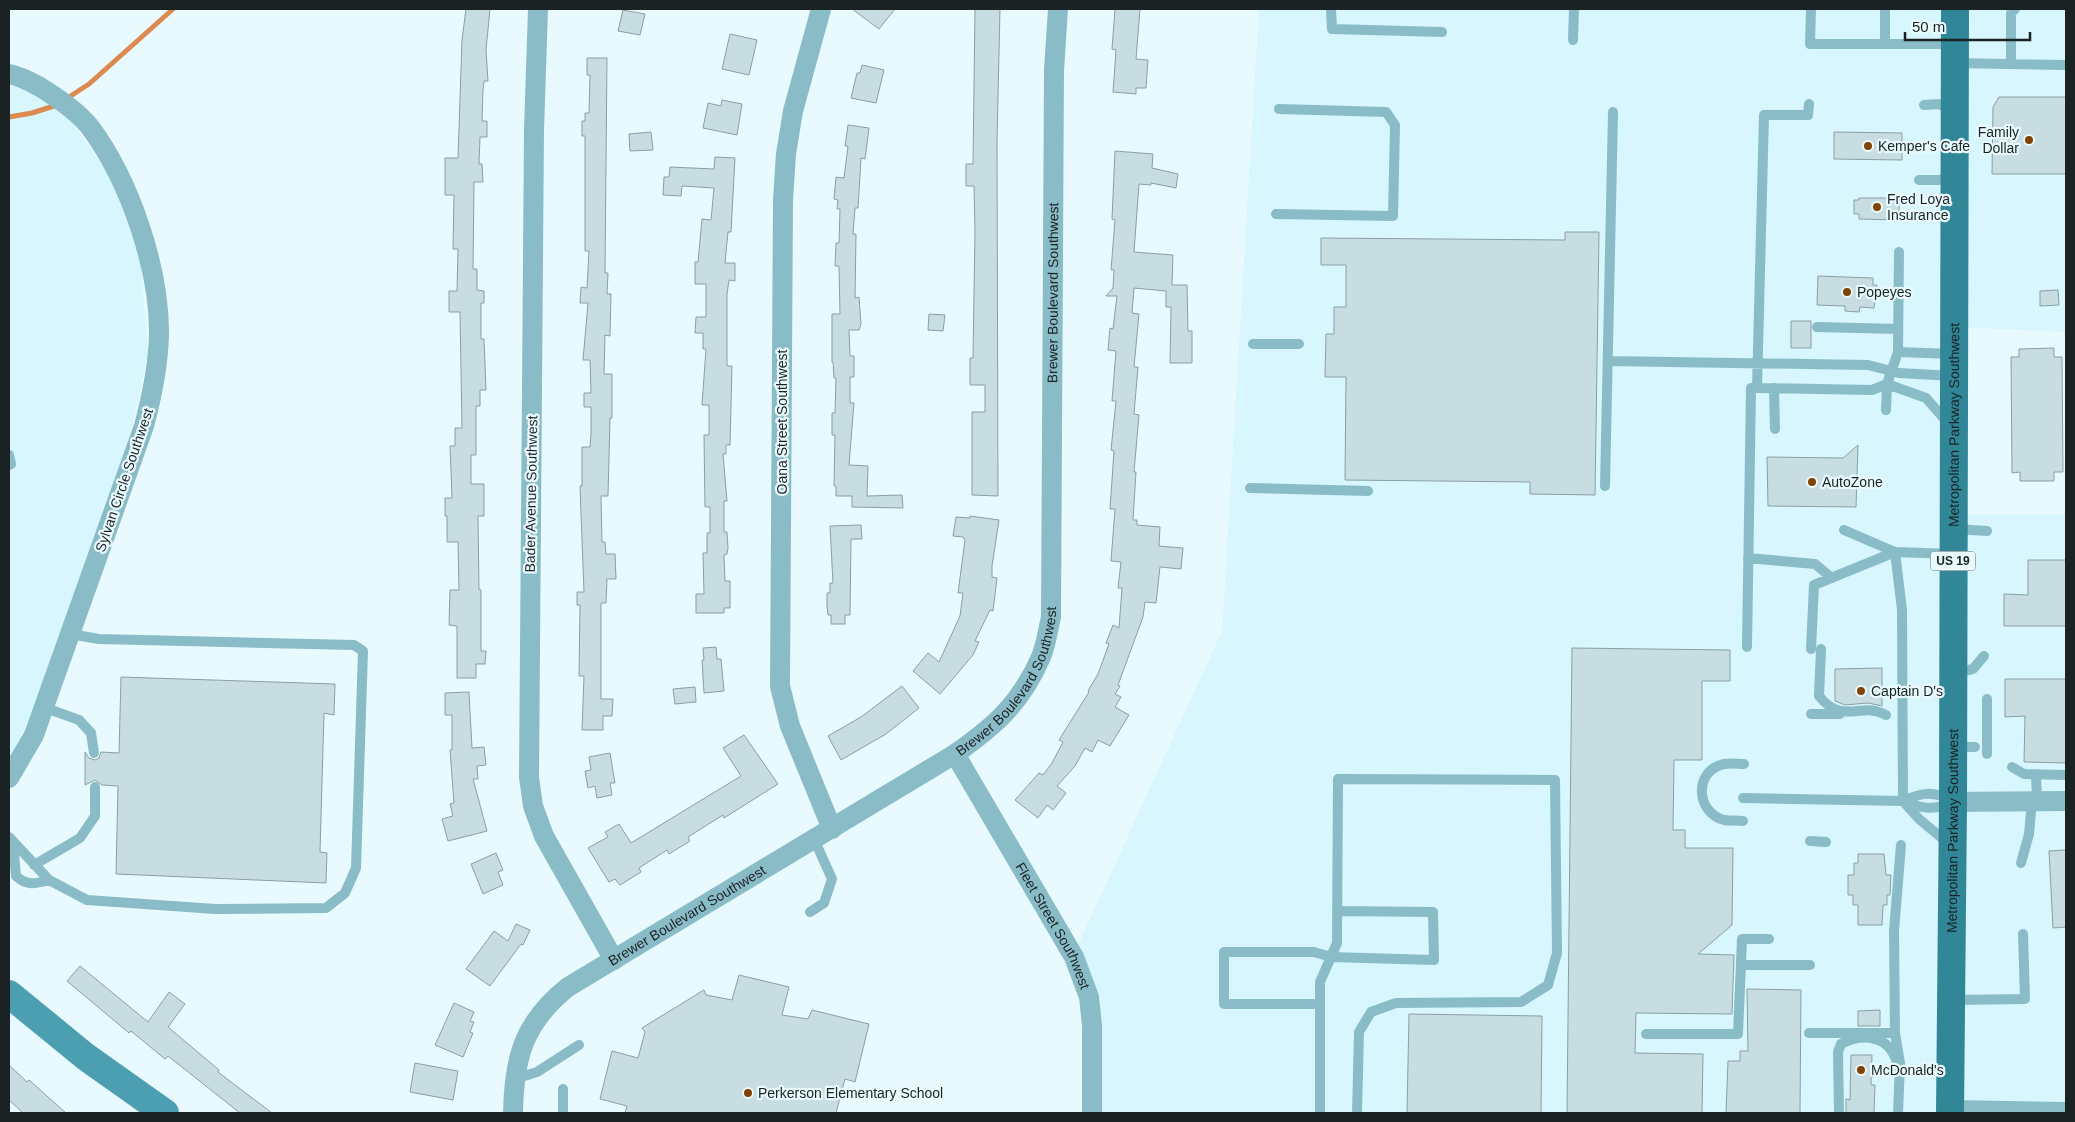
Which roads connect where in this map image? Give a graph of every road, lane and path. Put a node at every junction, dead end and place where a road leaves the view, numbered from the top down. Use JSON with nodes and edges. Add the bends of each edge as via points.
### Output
{"nodes":[{"id":1,"x":538,"y":9,"type":"edge"},
{"id":2,"x":821,"y":9,"type":"edge"},
{"id":3,"x":1058,"y":9,"type":"edge"},
{"id":4,"x":1331,"y":9,"type":"edge"},
{"id":5,"x":1574,"y":9,"type":"edge"},
{"id":6,"x":1811,"y":9,"type":"edge"},
{"id":7,"x":1886,"y":9,"type":"edge"},
{"id":8,"x":1955,"y":9,"type":"edge"},
{"id":9,"x":2015,"y":9,"type":"edge"},
{"id":10,"x":1442,"y":32,"type":"dead end"},
{"id":11,"x":1573,"y":40,"type":"dead end"},
{"id":12,"x":1885,"y":44,"type":"junction"},
{"id":13,"x":1955,"y":53,"type":"junction"},
{"id":14,"x":2011,"y":64,"type":"junction"},
{"id":15,"x":2066,"y":64,"type":"edge"},
{"id":16,"x":9,"y":74,"type":"edge"},
{"id":17,"x":1809,"y":104,"type":"dead end"},
{"id":18,"x":1924,"y":104,"type":"dead end"},
{"id":19,"x":1279,"y":110,"type":"dead end"},
{"id":20,"x":1955,"y":110,"type":"junction"},
{"id":21,"x":1613,"y":112,"type":"dead end"},
{"id":22,"x":1954,"y":176,"type":"junction"},
{"id":23,"x":1920,"y":180,"type":"dead end"},
{"id":24,"x":1276,"y":214,"type":"dead end"},
{"id":25,"x":1899,"y":252,"type":"dead end"},
{"id":26,"x":1817,"y":327,"type":"dead end"},
{"id":27,"x":1898,"y":329,"type":"junction"},
{"id":28,"x":1253,"y":344,"type":"dead end"},
{"id":29,"x":1298,"y":344,"type":"dead end"},
{"id":30,"x":1898,"y":352,"type":"junction"},
{"id":31,"x":1608,"y":361,"type":"junction"},
{"id":32,"x":1758,"y":364,"type":"junction"},
{"id":33,"x":1954,"y":365,"type":"junction"},
{"id":34,"x":1890,"y":370,"type":"junction"},
{"id":35,"x":1887,"y":384,"type":"junction"},
{"id":36,"x":1757,"y":388,"type":"junction"},
{"id":37,"x":1774,"y":388,"type":"junction"},
{"id":38,"x":1886,"y":410,"type":"dead end"},
{"id":39,"x":1775,"y":429,"type":"dead end"},
{"id":40,"x":1953,"y":429,"type":"junction"},
{"id":41,"x":9,"y":455,"type":"edge"},
{"id":42,"x":9,"y":465,"type":"edge"},
{"id":43,"x":1605,"y":486,"type":"dead end"},
{"id":44,"x":1250,"y":488,"type":"dead end"},
{"id":45,"x":1368,"y":491,"type":"dead end"},
{"id":46,"x":1844,"y":530,"type":"dead end"},
{"id":47,"x":1987,"y":531,"type":"dead end"},
{"id":48,"x":1953,"y":542,"type":"junction"},
{"id":49,"x":1896,"y":552,"type":"junction"},
{"id":50,"x":1748,"y":558,"type":"junction"},
{"id":51,"x":1832,"y":578,"type":"junction"},
{"id":52,"x":70,"y":634,"type":"junction"},
{"id":53,"x":1747,"y":647,"type":"dead end"},
{"id":54,"x":1984,"y":656,"type":"dead end"},
{"id":55,"x":1953,"y":673,"type":"junction"},
{"id":56,"x":1987,"y":699,"type":"dead end"},
{"id":57,"x":44,"y":707,"type":"junction"},
{"id":58,"x":1810,"y":714,"type":"dead end"},
{"id":59,"x":1886,"y":715,"type":"junction"},
{"id":60,"x":1902,"y":715,"type":"junction"},
{"id":61,"x":94,"y":753,"type":"dead end"},
{"id":62,"x":956,"y":754,"type":"junction"},
{"id":63,"x":1987,"y":754,"type":"dead end"},
{"id":64,"x":1744,"y":764,"type":"dead end"},
{"id":65,"x":2012,"y":766,"type":"dead end"},
{"id":66,"x":2036,"y":774,"type":"junction"},
{"id":67,"x":2066,"y":775,"type":"edge"},
{"id":68,"x":9,"y":778,"type":"edge"},
{"id":69,"x":95,"y":787,"type":"dead end"},
{"id":70,"x":1743,"y":798,"type":"dead end"},
{"id":71,"x":1903,"y":801,"type":"junction"},
{"id":72,"x":2034,"y":801,"type":"junction"},
{"id":73,"x":2066,"y":801,"type":"edge"},
{"id":74,"x":1953,"y":802,"type":"junction"},
{"id":75,"x":1743,"y":821,"type":"dead end"},
{"id":76,"x":832,"y":829,"type":"junction"},
{"id":77,"x":11,"y":839,"type":"edge"},
{"id":78,"x":814,"y":839,"type":"junction"},
{"id":79,"x":1810,"y":841,"type":"dead end"},
{"id":80,"x":1826,"y":842,"type":"dead end"},
{"id":81,"x":1900,"y":846,"type":"dead end"},
{"id":82,"x":1952,"y":846,"type":"junction"},
{"id":83,"x":2021,"y":864,"type":"dead end"},
{"id":84,"x":34,"y":865,"type":"junction"},
{"id":85,"x":49,"y":880,"type":"junction"},
{"id":86,"x":1337,"y":911,"type":"junction"},
{"id":87,"x":810,"y":912,"type":"dead end"},
{"id":88,"x":2023,"y":934,"type":"dead end"},
{"id":89,"x":1769,"y":939,"type":"dead end"},
{"id":90,"x":1331,"y":957,"type":"junction"},
{"id":91,"x":614,"y":960,"type":"junction"},
{"id":92,"x":1741,"y":965,"type":"junction"},
{"id":93,"x":1810,"y":965,"type":"dead end"},
{"id":94,"x":9,"y":994,"type":"edge"},
{"id":95,"x":1951,"y":1000,"type":"junction"},
{"id":96,"x":1320,"y":1004,"type":"junction"},
{"id":97,"x":1809,"y":1033,"type":"dead end"},
{"id":98,"x":1895,"y":1033,"type":"junction"},
{"id":99,"x":1646,"y":1034,"type":"dead end"},
{"id":100,"x":579,"y":1046,"type":"dead end"},
{"id":101,"x":1900,"y":1071,"type":"junction"},
{"id":102,"x":515,"y":1079,"type":"junction"},
{"id":103,"x":563,"y":1088,"type":"dead end"},
{"id":104,"x":1950,"y":1112,"type":"edge"},
{"id":105,"x":2001,"y":1112,"type":"edge"},
{"id":106,"x":2065,"y":1112,"type":"edge"},
{"id":107,"x":165,"y":1113,"type":"edge"},
{"id":108,"x":513,"y":1113,"type":"edge"},
{"id":109,"x":563,"y":1113,"type":"edge"},
{"id":110,"x":1092,"y":1113,"type":"edge"},
{"id":111,"x":1320,"y":1113,"type":"edge"},
{"id":112,"x":1358,"y":1113,"type":"edge"},
{"id":113,"x":1839,"y":1113,"type":"edge"},
{"id":114,"x":1898,"y":1113,"type":"edge"}],
"edges":[{"from":1,"to":91,"type":"street","name":"Bader Avenue Southwest","via":[[534,130],[529,777],[533,806],[544,836]]},
{"from":2,"to":76,"type":"street","name":"Oana Street Southwest","via":[[794,111],[786,154],[783,200],[780,686],[790,726]]},
{"from":3,"to":62,"type":"street","name":"Brewer Boulevard Southwest","via":[[1054,70],[1051,616],[1041,656],[1021,695],[991,728]]},
{"from":4,"to":10,"type":"lane","via":[[1332,28]]},
{"from":5,"to":11,"type":"lane"},
{"from":6,"to":12,"type":"lane","via":[[1810,44]]},
{"from":7,"to":12,"type":"lane"},
{"from":8,"to":13,"type":"main road","name":"Metropolitan Parkway Southwest","number":"US 19"},
{"from":9,"to":14,"type":"lane","via":[[2011,13]]},
{"from":12,"to":13,"type":"lane"},
{"from":13,"to":14,"type":"lane"},
{"from":13,"to":20,"type":"main road","name":"Metropolitan Parkway Southwest","number":"US 19"},
{"from":14,"to":15,"type":"lane"},
{"from":16,"to":52,"type":"street","name":"Sylvan Circle Southwest","via":[[19,76],[63,100],[89,126],[108,157],[140,225],[156,288],[159,336],[154,384],[144,426]]},
{"from":17,"to":32,"type":"lane","via":[[1808,115],[1764,115]]},
{"from":18,"to":20,"type":"lane","via":[[1939,104]]},
{"from":19,"to":24,"type":"lane","via":[[1386,112],[1396,125],[1393,216]]},
{"from":20,"to":22,"type":"main road","name":"Metropolitan Parkway Southwest","number":"US 19"},
{"from":21,"to":31,"type":"lane"},
{"from":22,"to":23,"type":"lane"},
{"from":22,"to":33,"type":"main road","name":"Metropolitan Parkway Southwest","number":"US 19"},
{"from":25,"to":27,"type":"lane"},
{"from":26,"to":27,"type":"lane"},
{"from":27,"to":30,"type":"lane"},
{"from":28,"to":29,"type":"lane"},
{"from":30,"to":33,"type":"lane"},
{"from":30,"to":34,"type":"lane"},
{"from":31,"to":32,"type":"lane"},
{"from":31,"to":43,"type":"lane"},
{"from":32,"to":34,"type":"lane","via":[[1868,365]]},
{"from":32,"to":36,"type":"lane"},
{"from":33,"to":34,"type":"lane","via":[[1899,373]]},
{"from":33,"to":40,"type":"main road","name":"Metropolitan Parkway Southwest","number":"US 19"},
{"from":34,"to":35,"type":"lane"},
{"from":35,"to":37,"type":"lane","via":[[1872,390]]},
{"from":35,"to":38,"type":"lane"},
{"from":35,"to":40,"type":"lane","via":[[1926,398]]},
{"from":36,"to":37,"type":"lane"},
{"from":36,"to":50,"type":"lane","via":[[1751,388]]},
{"from":37,"to":39,"type":"lane"},
{"from":40,"to":48,"type":"main road","name":"Metropolitan Parkway Southwest","number":"US 19"},
{"from":41,"to":42,"type":"lane"},
{"from":44,"to":45,"type":"lane"},
{"from":46,"to":49,"type":"lane"},
{"from":47,"to":48,"type":"lane"},
{"from":48,"to":49,"type":"lane"},
{"from":48,"to":55,"type":"main road","name":"Metropolitan Parkway Southwest","number":"US 19"},
{"from":49,"to":51,"type":"lane"},
{"from":49,"to":60,"type":"lane","via":[[1902,610]]},
{"from":50,"to":51,"type":"lane","via":[[1815,564]]},
{"from":50,"to":53,"type":"lane"},
{"from":51,"to":59,"type":"lane","via":[[1814,585],[1819,696],[1836,712],[1879,711]]},
{"from":52,"to":57,"type":"street","name":"Sylvan Circle Southwest"},
{"from":52,"to":85,"type":"lane","via":[[99,639],[354,645],[363,651],[356,868],[345,893],[326,908],[215,909],[87,900]]},
{"from":54,"to":55,"type":"lane","via":[[1974,669]]},
{"from":55,"to":74,"type":"main road","name":"Metropolitan Parkway Southwest","number":"US 19","via":[[1964,747]]},
{"from":56,"to":63,"type":"lane"},
{"from":57,"to":61,"type":"lane","via":[[80,720],[91,732]]},
{"from":57,"to":68,"type":"street","name":"Sylvan Circle Southwest","via":[[34,735]]},
{"from":58,"to":59,"type":"lane"},
{"from":59,"to":60,"type":"lane"},
{"from":60,"to":71,"type":"lane"},
{"from":62,"to":76,"type":"street","name":"Brewer Boulevard Southwest"},
{"from":62,"to":110,"type":"street","name":"Fleet Street Southwest","via":[[1074,957],[1086,989],[1092,1026]]},
{"from":64,"to":75,"type":"lane","via":[[1724,764],[1711,770],[1702,782],[1701,798],[1708,810],[1723,820]]},
{"from":65,"to":66,"type":"lane","via":[[2024,774]]},
{"from":66,"to":67,"type":"lane"},
{"from":66,"to":72,"type":"lane"},
{"from":69,"to":84,"type":"lane","via":[[95,816],[80,838]]},
{"from":70,"to":71,"type":"lane"},
{"from":71,"to":74,"type":"lane","via":[[1919,808],[1941,807]]},
{"from":71,"to":82,"type":"lane","via":[[1918,819]]},
{"from":72,"to":73,"type":"street"},
{"from":72,"to":74,"type":"street"},
{"from":72,"to":83,"type":"lane"},
{"from":74,"to":82,"type":"main road","name":"Metropolitan Parkway Southwest","number":"US 19"},
{"from":76,"to":78,"type":"street","name":"Brewer Boulevard Southwest"},
{"from":77,"to":84,"type":"lane"},
{"from":77,"to":85,"type":"lane","via":[[16,876],[25,883]]},
{"from":78,"to":87,"type":"lane","via":[[832,879],[824,904]]},
{"from":78,"to":91,"type":"street","name":"Brewer Boulevard Southwest"},
{"from":79,"to":80,"type":"lane"},
{"from":81,"to":98,"type":"lane","via":[[1894,931]]},
{"from":82,"to":95,"type":"main road","name":"Metropolitan Parkway Southwest","number":"US 19"},
{"from":84,"to":85,"type":"lane"},
{"from":86,"to":90,"type":"lane","via":[[1337,943]]},
{"from":86,"to":90,"type":"lane","via":[[1433,912],[1434,960]]},
{"from":86,"to":112,"type":"lane","via":[[1338,779],[1555,780],[1557,954],[1548,985],[1521,1002],[1396,1003],[1371,1012],[1359,1032]]},
{"from":88,"to":95,"type":"lane","via":[[2024,999]]},
{"from":89,"to":92,"type":"lane","via":[[1742,939]]},
{"from":90,"to":96,"type":"lane","via":[[1320,982]]},
{"from":90,"to":96,"type":"lane","via":[[1314,952],[1224,952],[1224,1004]]},
{"from":91,"to":102,"type":"street","name":"Brewer Boulevard Southwest","via":[[550,1002],[532,1025],[519,1052]]},
{"from":92,"to":93,"type":"lane"},
{"from":92,"to":99,"type":"lane","via":[[1738,1034]]},
{"from":94,"to":107,"type":"street","via":[[86,1057]]},
{"from":95,"to":104,"type":"main road","name":"Metropolitan Parkway Southwest","number":"US 19"},
{"from":96,"to":111,"type":"lane"},
{"from":97,"to":98,"type":"lane"},
{"from":98,"to":101,"type":"lane"},
{"from":100,"to":102,"type":"lane","via":[[537,1072]]},
{"from":101,"to":113,"type":"lane","via":[[1889,1045],[1880,1038],[1849,1040],[1840,1044]]},
{"from":101,"to":114,"type":"lane"},
{"from":102,"to":108,"type":"street","name":"Brewer Boulevard Southwest"},
{"from":103,"to":109,"type":"lane"},
{"from":104,"to":105,"type":"street"},
{"from":105,"to":106,"type":"street"}]}
